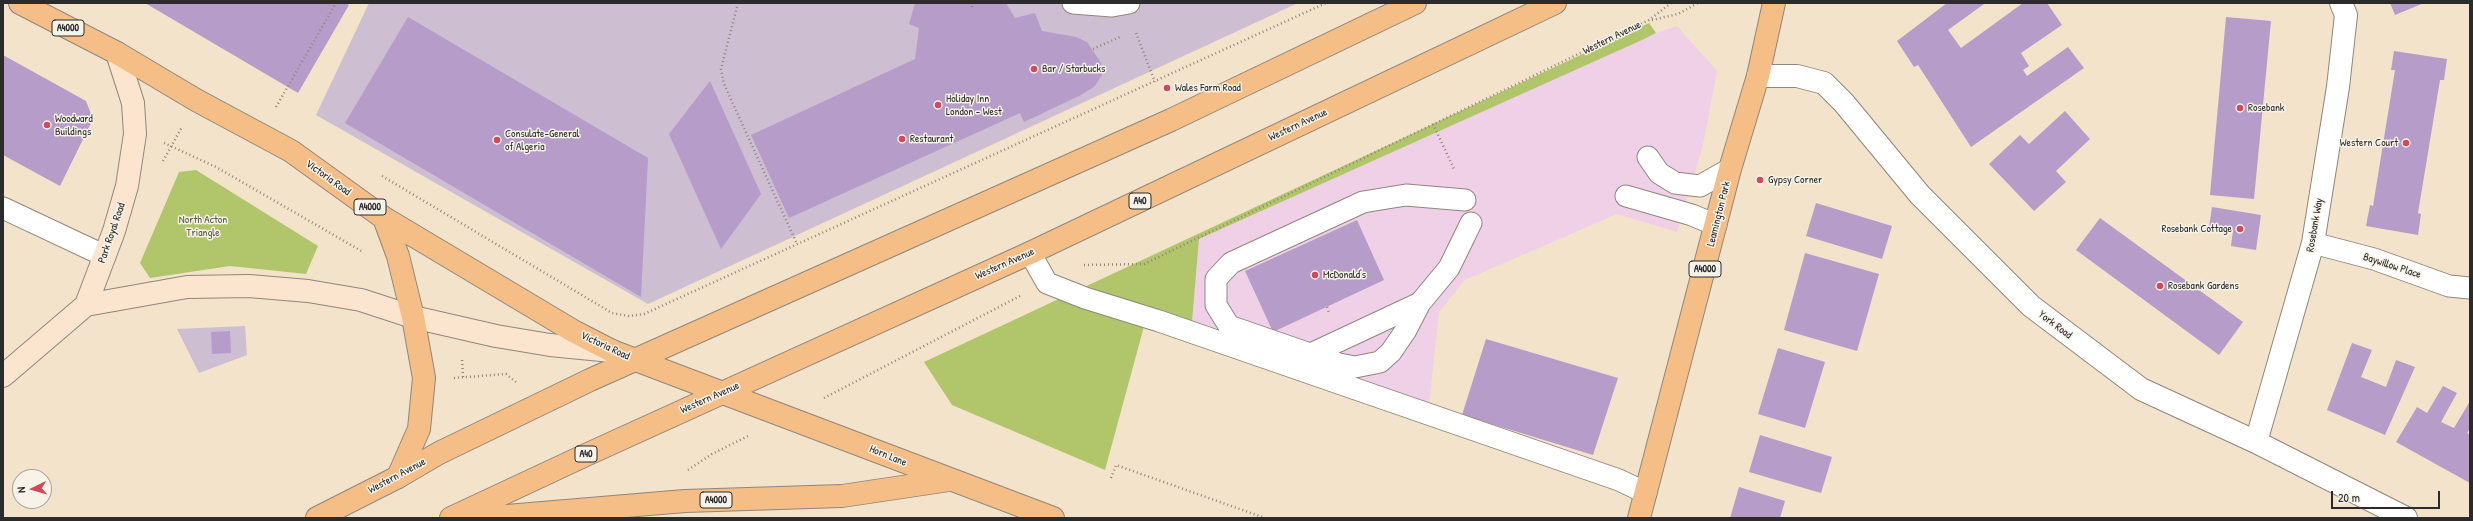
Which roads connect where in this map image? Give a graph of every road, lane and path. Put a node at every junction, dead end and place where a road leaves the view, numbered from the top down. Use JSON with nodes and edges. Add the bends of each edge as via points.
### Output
{"nodes":[{"id":1,"x":20,"y":3,"type":"edge"},
{"id":2,"x":336,"y":3,"type":"edge"},
{"id":3,"x":738,"y":3,"type":"edge"},
{"id":4,"x":972,"y":3,"type":"edge"},
{"id":5,"x":1073,"y":3,"type":"edge"},
{"id":6,"x":1129,"y":3,"type":"edge"},
{"id":7,"x":1326,"y":3,"type":"edge"},
{"id":8,"x":1415,"y":3,"type":"edge"},
{"id":9,"x":1555,"y":3,"type":"edge"},
{"id":10,"x":1671,"y":3,"type":"edge"},
{"id":11,"x":1698,"y":3,"type":"edge"},
{"id":12,"x":1787,"y":3,"type":"edge"},
{"id":13,"x":972,"y":7,"type":"dead end"},
{"id":14,"x":2344,"y":9,"type":"edge"},
{"id":15,"x":1772,"y":12,"type":"edge"},
{"id":16,"x":1649,"y":20,"type":"junction"},
{"id":17,"x":1093,"y":49,"type":"dead end"},
{"id":18,"x":117,"y":53,"type":"junction"},
{"id":19,"x":1758,"y":76,"type":"junction"},
{"id":20,"x":1155,"y":82,"type":"junction"},
{"id":21,"x":273,"y":111,"type":"dead end"},
{"id":22,"x":1433,"y":124,"type":"junction"},
{"id":23,"x":172,"y":146,"type":"dead end"},
{"id":24,"x":1648,"y":157,"type":"dead end"},
{"id":25,"x":1730,"y":169,"type":"junction"},
{"id":26,"x":375,"y":172,"type":"dead end"},
{"id":27,"x":1626,"y":196,"type":"dead end"},
{"id":28,"x":1458,"y":200,"type":"joint"},
{"id":29,"x":3,"y":208,"type":"edge"},
{"id":30,"x":384,"y":218,"type":"junction"},
{"id":31,"x":1471,"y":222,"type":"dead end"},
{"id":32,"x":1716,"y":225,"type":"junction"},
{"id":33,"x":2313,"y":243,"type":"junction"},
{"id":34,"x":797,"y":244,"type":"junction"},
{"id":35,"x":1030,"y":253,"type":"junction"},
{"id":36,"x":367,"y":254,"type":"dead end"},
{"id":37,"x":105,"y":256,"type":"junction"},
{"id":38,"x":1047,"y":283,"type":"junction"},
{"id":39,"x":2470,"y":288,"type":"edge"},
{"id":40,"x":1420,"y":303,"type":"junction"},
{"id":41,"x":86,"y":305,"type":"junction"},
{"id":42,"x":1326,"y":307,"type":"dead end"},
{"id":43,"x":1337,"y":310,"type":"dead end"},
{"id":44,"x":413,"y":317,"type":"junction"},
{"id":45,"x":612,"y":351,"type":"junction"},
{"id":46,"x":1311,"y":354,"type":"junction"},
{"id":47,"x":462,"y":355,"type":"dead end"},
{"id":48,"x":634,"y":360,"type":"junction"},
{"id":49,"x":3,"y":376,"type":"edge"},
{"id":50,"x":463,"y":377,"type":"junction"},
{"id":51,"x":448,"y":378,"type":"dead end"},
{"id":52,"x":521,"y":385,"type":"dead end"},
{"id":53,"x":834,"y":393,"type":"dead end"},
{"id":54,"x":722,"y":394,"type":"junction"},
{"id":55,"x":2256,"y":442,"type":"junction"},
{"id":56,"x":712,"y":454,"type":"dead end"},
{"id":57,"x":684,"y":472,"type":"dead end"},
{"id":58,"x":398,"y":477,"type":"junction"},
{"id":59,"x":1111,"y":478,"type":"dead end"},
{"id":60,"x":949,"y":480,"type":"junction"},
{"id":61,"x":1646,"y":493,"type":"junction"},
{"id":62,"x":316,"y":518,"type":"edge"},
{"id":63,"x":452,"y":518,"type":"edge"},
{"id":64,"x":482,"y":518,"type":"edge"},
{"id":65,"x":1053,"y":518,"type":"edge"},
{"id":66,"x":1265,"y":518,"type":"edge"},
{"id":67,"x":1639,"y":518,"type":"edge"},
{"id":68,"x":2406,"y":518,"type":"edge"}],
"edges":[{"from":1,"to":18,"type":"main road","name":"Victoria Road","number":"A4000"},
{"from":2,"to":21,"type":"path"},
{"from":3,"to":34,"type":"path","via":[[721,69],[724,84]]},
{"from":4,"to":13,"type":"path"},
{"from":5,"to":6,"type":"lane","via":[[1112,6]]},
{"from":7,"to":20,"type":"path"},
{"from":8,"to":48,"type":"main road","name":"Western Avenue","via":[[1171,120]]},
{"from":9,"to":35,"type":"main road","name":"Western Avenue","number":"A40"},
{"from":10,"to":16,"type":"path","name":"Western Avenue"},
{"from":11,"to":16,"type":"path","via":[[1678,14]]},
{"from":12,"to":15,"type":"main road","number":"A4000"},
{"from":14,"to":33,"type":"street","name":"Rosebank Way","via":[[2338,87]]},
{"from":15,"to":19,"type":"main road","name":"Leamington Park","number":"A4000"},
{"from":16,"to":22,"type":"path","name":"Western Avenue"},
{"from":17,"to":20,"type":"path","via":[[1135,30]]},
{"from":18,"to":30,"type":"main road","name":"Victoria Road","number":"A4000","via":[[196,100],[291,151]]},
{"from":18,"to":37,"type":"main road","name":"Park Royal Road","via":[[133,103],[135,134],[127,186]]},
{"from":19,"to":25,"type":"main road","name":"Leamington Park","number":"A4000"},
{"from":19,"to":55,"type":"street","name":"York Road","via":[[1797,76],[1824,83],[1844,103],[1920,195],[2031,306],[2141,389]]},
{"from":20,"to":34,"type":"path"},
{"from":22,"to":28,"type":"path","via":[[1458,178]]},
{"from":22,"to":38,"type":"path","name":"Western Avenue","via":[[1144,264],[1085,264]]},
{"from":23,"to":36,"type":"path","via":[[288,207]]},
{"from":24,"to":25,"type":"lane","via":[[1659,173],[1675,183],[1700,186]]},
{"from":25,"to":32,"type":"main road","name":"Leamington Park","number":"A4000"},
{"from":26,"to":34,"type":"path","via":[[612,313],[629,316],[658,309]]},
{"from":27,"to":32,"type":"lane","via":[[1692,215]]},
{"from":28,"to":46,"type":"lane","via":[[1406,195],[1363,202],[1231,262],[1216,279],[1216,305],[1229,326]]},
{"from":29,"to":37,"type":"lane"},
{"from":30,"to":44,"type":"main road","number":"A4000","via":[[396,249]]},
{"from":30,"to":45,"type":"main road","name":"Victoria Road","number":"A4000","via":[[575,332]]},
{"from":31,"to":40,"type":"lane","via":[[1451,264]]},
{"from":32,"to":61,"type":"main road","name":"Leamington Park","number":"A4000"},
{"from":33,"to":39,"type":"lane","name":"Baywillow Place","via":[[2374,259],[2449,286]]},
{"from":33,"to":55,"type":"street","name":"Rosebank Way"},
{"from":35,"to":38,"type":"lane"},
{"from":35,"to":54,"type":"main road","name":"Western Avenue","number":"A40"},
{"from":37,"to":41,"type":"main road","name":"Park Royal Road"},
{"from":38,"to":53,"type":"path","name":"Western Avenue"},
{"from":38,"to":61,"type":"lane","via":[[1619,480]]},
{"from":40,"to":46,"type":"lane"},
{"from":40,"to":46,"type":"lane","via":[[1406,330],[1391,352],[1380,362],[1355,368]]},
{"from":41,"to":44,"type":"main road","via":[[187,287],[249,286],[308,291],[361,300]]},
{"from":41,"to":49,"type":"main road","name":"Park Royal Road"},
{"from":42,"to":43,"type":"path","via":[[1330,314]]},
{"from":44,"to":45,"type":"main road","via":[[496,336],[550,345]]},
{"from":44,"to":58,"type":"main road","number":"A4000","via":[[424,378],[423,402],[419,428]]},
{"from":45,"to":48,"type":"main road","name":"Victoria Road","number":"A4000"},
{"from":47,"to":50,"type":"path"},
{"from":48,"to":54,"type":"main road","name":"Victoria Road","number":"A4000"},
{"from":48,"to":58,"type":"main road","name":"Western Avenue","via":[[439,453]]},
{"from":50,"to":51,"type":"path"},
{"from":50,"to":52,"type":"path","via":[[506,374]]},
{"from":54,"to":60,"type":"main road","name":"Horn Lane","number":"A4000"},
{"from":54,"to":63,"type":"main road","name":"Western Avenue","number":"A40"},
{"from":55,"to":68,"type":"street","name":"York Road"},
{"from":56,"to":57,"type":"path"},
{"from":58,"to":62,"type":"main road","name":"Western Avenue"},
{"from":59,"to":66,"type":"path","via":[[1116,465]]},
{"from":60,"to":64,"type":"main road","number":"A4000","via":[[842,496],[686,501]]},
{"from":60,"to":65,"type":"main road","name":"Horn Lane","number":"A4000"},
{"from":61,"to":67,"type":"main road","name":"Leamington Park","number":"A4000"}]}
